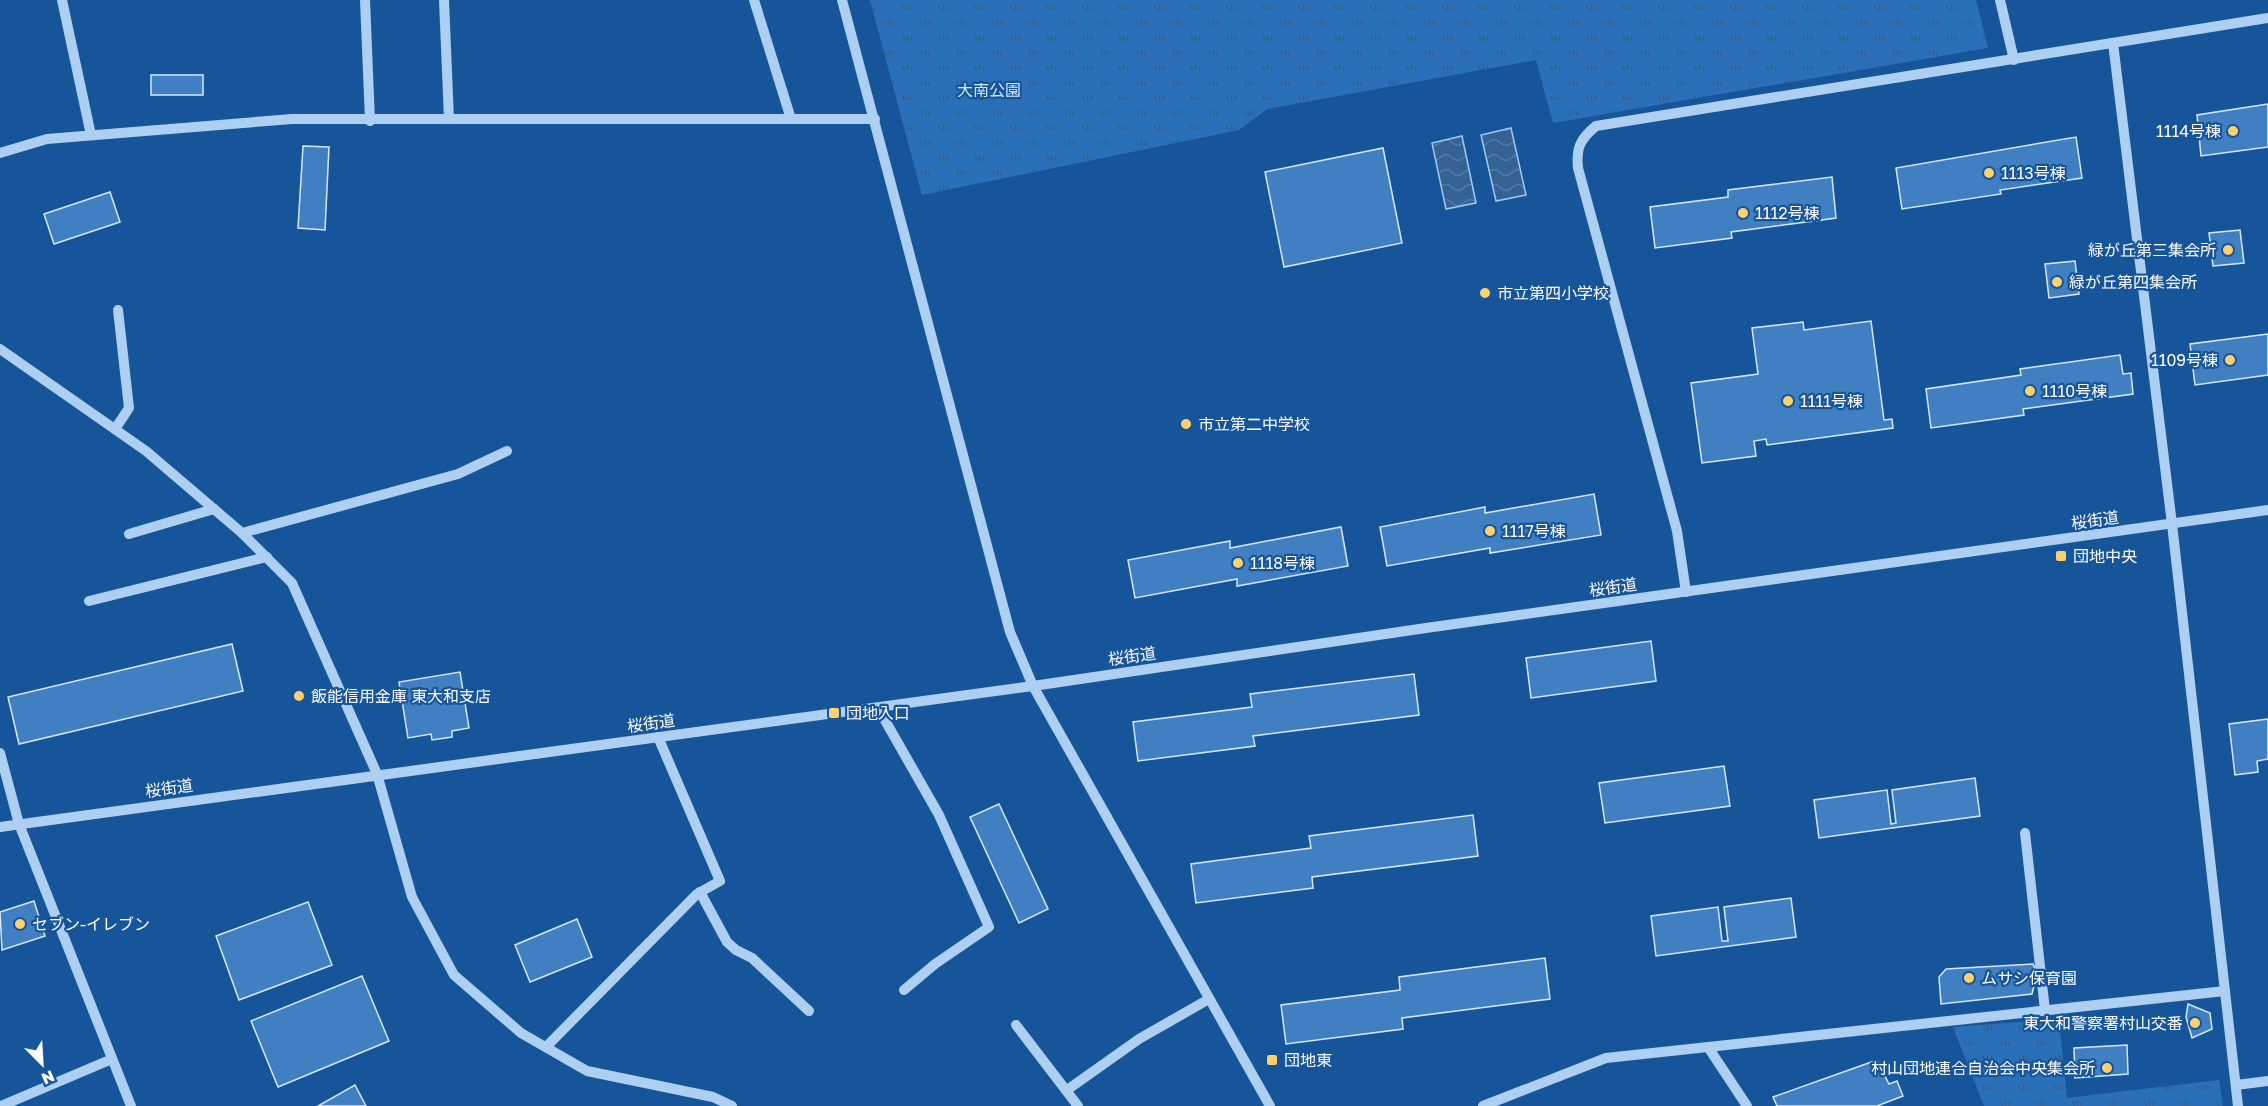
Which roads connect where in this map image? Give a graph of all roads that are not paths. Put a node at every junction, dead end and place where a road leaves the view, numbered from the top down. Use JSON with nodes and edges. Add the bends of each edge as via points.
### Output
{"nodes":[{"id":1,"x":62,"y":0,"type":"edge"},
{"id":2,"x":365,"y":0,"type":"edge"},
{"id":3,"x":444,"y":0,"type":"edge"},
{"id":4,"x":754,"y":0,"type":"edge"},
{"id":5,"x":842,"y":0,"type":"edge"},
{"id":6,"x":2000,"y":0,"type":"edge"},
{"id":7,"x":2268,"y":18,"type":"edge"},
{"id":8,"x":2113,"y":43,"type":"junction"},
{"id":9,"x":2014,"y":60,"type":"junction"},
{"id":10,"x":449,"y":119,"type":"junction"},
{"id":11,"x":791,"y":119,"type":"junction"},
{"id":12,"x":875,"y":119,"type":"junction"},
{"id":13,"x":370,"y":121,"type":"junction"},
{"id":14,"x":91,"y":135,"type":"junction"},
{"id":15,"x":0,"y":153,"type":"edge"},
{"id":16,"x":118,"y":310,"type":"dead end"},
{"id":17,"x":0,"y":349,"type":"edge"},
{"id":18,"x":115,"y":429,"type":"junction"},
{"id":19,"x":507,"y":451,"type":"dead end"},
{"id":20,"x":214,"y":509,"type":"junction"},
{"id":21,"x":2268,"y":510,"type":"edge"},
{"id":22,"x":2172,"y":524,"type":"junction"},
{"id":23,"x":242,"y":533,"type":"junction"},
{"id":24,"x":129,"y":534,"type":"dead end"},
{"id":25,"x":267,"y":557,"type":"junction"},
{"id":26,"x":1686,"y":592,"type":"junction"},
{"id":27,"x":89,"y":601,"type":"dead end"},
{"id":28,"x":1033,"y":687,"type":"junction"},
{"id":29,"x":878,"y":708,"type":"junction"},
{"id":30,"x":658,"y":737,"type":"junction"},
{"id":31,"x":0,"y":753,"type":"edge"},
{"id":32,"x":377,"y":774,"type":"junction"},
{"id":33,"x":19,"y":824,"type":"junction"},
{"id":34,"x":0,"y":826,"type":"edge"},
{"id":35,"x":2025,"y":833,"type":"dead end"},
{"id":36,"x":700,"y":892,"type":"junction"},
{"id":37,"x":904,"y":990,"type":"dead end"},
{"id":38,"x":2225,"y":991,"type":"junction"},
{"id":39,"x":1209,"y":999,"type":"junction"},
{"id":40,"x":2045,"y":1010,"type":"junction"},
{"id":41,"x":809,"y":1011,"type":"dead end"},
{"id":42,"x":1016,"y":1025,"type":"dead end"},
{"id":43,"x":546,"y":1047,"type":"junction"},
{"id":44,"x":1708,"y":1047,"type":"junction"},
{"id":45,"x":112,"y":1059,"type":"junction"},
{"id":46,"x":2268,"y":1081,"type":"edge"},
{"id":47,"x":2236,"y":1085,"type":"junction"},
{"id":48,"x":1067,"y":1090,"type":"junction"},
{"id":49,"x":1,"y":1106,"type":"edge"},
{"id":50,"x":131,"y":1106,"type":"edge"},
{"id":51,"x":732,"y":1106,"type":"edge"},
{"id":52,"x":1078,"y":1106,"type":"edge"},
{"id":53,"x":1270,"y":1106,"type":"edge"},
{"id":54,"x":1483,"y":1106,"type":"edge"},
{"id":55,"x":1747,"y":1106,"type":"edge"},
{"id":56,"x":2238,"y":1106,"type":"edge"}],
"edges":[{"from":1,"to":14,"type":"street"},
{"from":2,"to":13,"type":"street"},
{"from":3,"to":10,"type":"street"},
{"from":4,"to":11,"type":"street"},
{"from":5,"to":12,"type":"street"},
{"from":6,"to":9,"type":"street"},
{"from":7,"to":8,"type":"street"},
{"from":8,"to":9,"type":"street"},
{"from":8,"to":22,"type":"street"},
{"from":9,"to":26,"type":"street","via":[[1596,126],[1582,138],[1576,151],[1578,168],[1677,531]]},
{"from":10,"to":11,"type":"street"},
{"from":10,"to":13,"type":"street"},
{"from":11,"to":12,"type":"street"},
{"from":12,"to":28,"type":"street","via":[[988,554],[1010,632]]},
{"from":13,"to":14,"type":"street","via":[[292,119]]},
{"from":14,"to":15,"type":"street","via":[[47,139]]},
{"from":16,"to":18,"type":"street","via":[[129,408]]},
{"from":17,"to":18,"type":"street"},
{"from":18,"to":20,"type":"street"},
{"from":19,"to":23,"type":"street","via":[[458,474]]},
{"from":20,"to":23,"type":"street"},
{"from":20,"to":24,"type":"street"},
{"from":21,"to":22,"type":"street","name":"桜街道"},
{"from":22,"to":26,"type":"street","name":"桜街道"},
{"from":22,"to":38,"type":"street"},
{"from":23,"to":25,"type":"street"},
{"from":25,"to":27,"type":"street"},
{"from":25,"to":32,"type":"street","via":[[292,583],[303,603]]},
{"from":26,"to":28,"type":"street","name":"桜街道"},
{"from":28,"to":29,"type":"street","name":"桜街道"},
{"from":28,"to":39,"type":"street"},
{"from":29,"to":30,"type":"street","name":"桜街道"},
{"from":29,"to":37,"type":"street","via":[[939,814],[988,927]]},
{"from":30,"to":32,"type":"street","name":"桜街道"},
{"from":30,"to":36,"type":"street","via":[[720,882]]},
{"from":31,"to":33,"type":"street"},
{"from":32,"to":33,"type":"street","name":"桜街道"},
{"from":32,"to":43,"type":"street","via":[[412,897],[454,975],[521,1033]]},
{"from":33,"to":34,"type":"street","name":"桜街道"},
{"from":33,"to":45,"type":"street"},
{"from":35,"to":40,"type":"street"},
{"from":36,"to":41,"type":"street","via":[[727,942],[752,958]]},
{"from":36,"to":43,"type":"street"},
{"from":38,"to":40,"type":"street"},
{"from":38,"to":47,"type":"street"},
{"from":39,"to":48,"type":"street","via":[[1139,1039]]},
{"from":39,"to":53,"type":"street"},
{"from":40,"to":44,"type":"street"},
{"from":42,"to":48,"type":"street"},
{"from":43,"to":51,"type":"street","via":[[587,1071],[713,1097]]},
{"from":44,"to":54,"type":"street","via":[[1606,1058]]},
{"from":44,"to":55,"type":"street"},
{"from":45,"to":49,"type":"street"},
{"from":45,"to":50,"type":"street"},
{"from":46,"to":47,"type":"street"},
{"from":47,"to":56,"type":"street"},
{"from":48,"to":52,"type":"street"}]}
